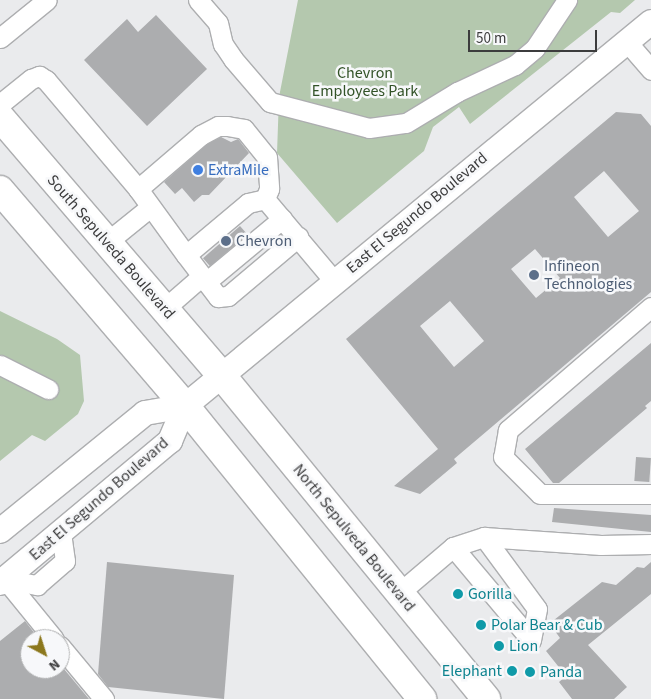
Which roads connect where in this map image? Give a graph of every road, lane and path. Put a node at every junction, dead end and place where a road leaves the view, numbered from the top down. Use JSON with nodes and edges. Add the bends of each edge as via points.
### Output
{"nodes":[{"id":1,"x":47,"y":0,"type":"edge"},
{"id":2,"x":198,"y":0,"type":"edge"},
{"id":3,"x":567,"y":0,"type":"edge"},
{"id":4,"x":651,"y":22,"type":"edge"},
{"id":5,"x":0,"y":38,"type":"edge"},
{"id":6,"x":627,"y":42,"type":"junction"},
{"id":7,"x":651,"y":70,"type":"edge"},
{"id":8,"x":2,"y":119,"type":"edge"},
{"id":9,"x":0,"y":190,"type":"edge"},
{"id":10,"x":138,"y":190,"type":"junction"},
{"id":11,"x":265,"y":199,"type":"junction"},
{"id":12,"x":149,"y":208,"type":"junction"},
{"id":13,"x":282,"y":219,"type":"junction"},
{"id":14,"x":298,"y":237,"type":"junction"},
{"id":15,"x":107,"y":242,"type":"junction"},
{"id":16,"x":186,"y":255,"type":"junction"},
{"id":17,"x":204,"y":279,"type":"junction"},
{"id":18,"x":335,"y":282,"type":"junction"},
{"id":19,"x":651,"y":307,"type":"edge"},
{"id":20,"x":164,"y":309,"type":"junction"},
{"id":21,"x":0,"y":365,"type":"edge"},
{"id":22,"x":222,"y":376,"type":"junction"},
{"id":23,"x":48,"y":388,"type":"dead end"},
{"id":24,"x":186,"y":406,"type":"junction"},
{"id":25,"x":651,"y":494,"type":"edge"},
{"id":26,"x":0,"y":531,"type":"edge"},
{"id":27,"x":484,"y":537,"type":"junction"},
{"id":28,"x":651,"y":544,"type":"edge"},
{"id":29,"x":453,"y":547,"type":"junction"},
{"id":30,"x":2,"y":581,"type":"edge"},
{"id":31,"x":399,"y":593,"type":"junction"},
{"id":32,"x":45,"y":629,"type":"edge"},
{"id":33,"x":70,"y":658,"type":"edge"},
{"id":34,"x":104,"y":699,"type":"edge"},
{"id":35,"x":422,"y":699,"type":"edge"},
{"id":36,"x":486,"y":699,"type":"edge"}],
"edges":[{"from":1,"to":5,"type":"street"},
{"from":2,"to":3,"type":"street","via":[[218,23],[224,44],[233,59],[270,102],[369,128],[406,123],[457,92],[515,65],[535,48]]},
{"from":4,"to":6,"type":"main road","name":"East El Segundo Boulevard"},
{"from":6,"to":7,"type":"street"},
{"from":6,"to":18,"type":"main road","name":"East El Segundo Boulevard"},
{"from":8,"to":10,"type":"street","via":[[32,79],[39,76],[46,80]]},
{"from":8,"to":15,"type":"highway","name":"South Sepulveda Boulevard"},
{"from":9,"to":24,"type":"highway"},
{"from":10,"to":11,"type":"street","via":[[201,135],[218,126],[227,126],[244,129],[268,157],[269,189]]},
{"from":10,"to":12,"type":"street"},
{"from":11,"to":13,"type":"street"},
{"from":11,"to":16,"type":"street","via":[[248,204]]},
{"from":12,"to":15,"type":"street"},
{"from":12,"to":16,"type":"street"},
{"from":13,"to":14,"type":"street"},
{"from":13,"to":17,"type":"street"},
{"from":14,"to":17,"type":"street","via":[[228,296],[218,298]]},
{"from":14,"to":18,"type":"street"},
{"from":15,"to":20,"type":"highway","name":"South Sepulveda Boulevard"},
{"from":16,"to":17,"type":"street"},
{"from":17,"to":20,"type":"street"},
{"from":18,"to":22,"type":"main road","name":"East El Segundo Boulevard"},
{"from":19,"to":25,"type":"street","via":[[508,430],[503,457],[540,494]]},
{"from":20,"to":22,"type":"highway","name":"South Sepulveda Boulevard"},
{"from":21,"to":23,"type":"street"},
{"from":22,"to":24,"type":"main road","name":"East El Segundo Boulevard"},
{"from":22,"to":31,"type":"highway","name":"North Sepulveda Boulevard"},
{"from":24,"to":26,"type":"main road","name":"East El Segundo Boulevard","via":[[145,414]]},
{"from":24,"to":30,"type":"main road","name":"East El Segundo Boulevard","via":[[170,441]]},
{"from":24,"to":35,"type":"highway"},
{"from":27,"to":28,"type":"street","via":[[601,545]]},
{"from":27,"to":29,"type":"street"},
{"from":27,"to":29,"type":"street","via":[[537,609],[530,640]]},
{"from":29,"to":31,"type":"street"},
{"from":30,"to":32,"type":"street"},
{"from":31,"to":36,"type":"highway","name":"North Sepulveda Boulevard"},
{"from":33,"to":34,"type":"street"}]}
